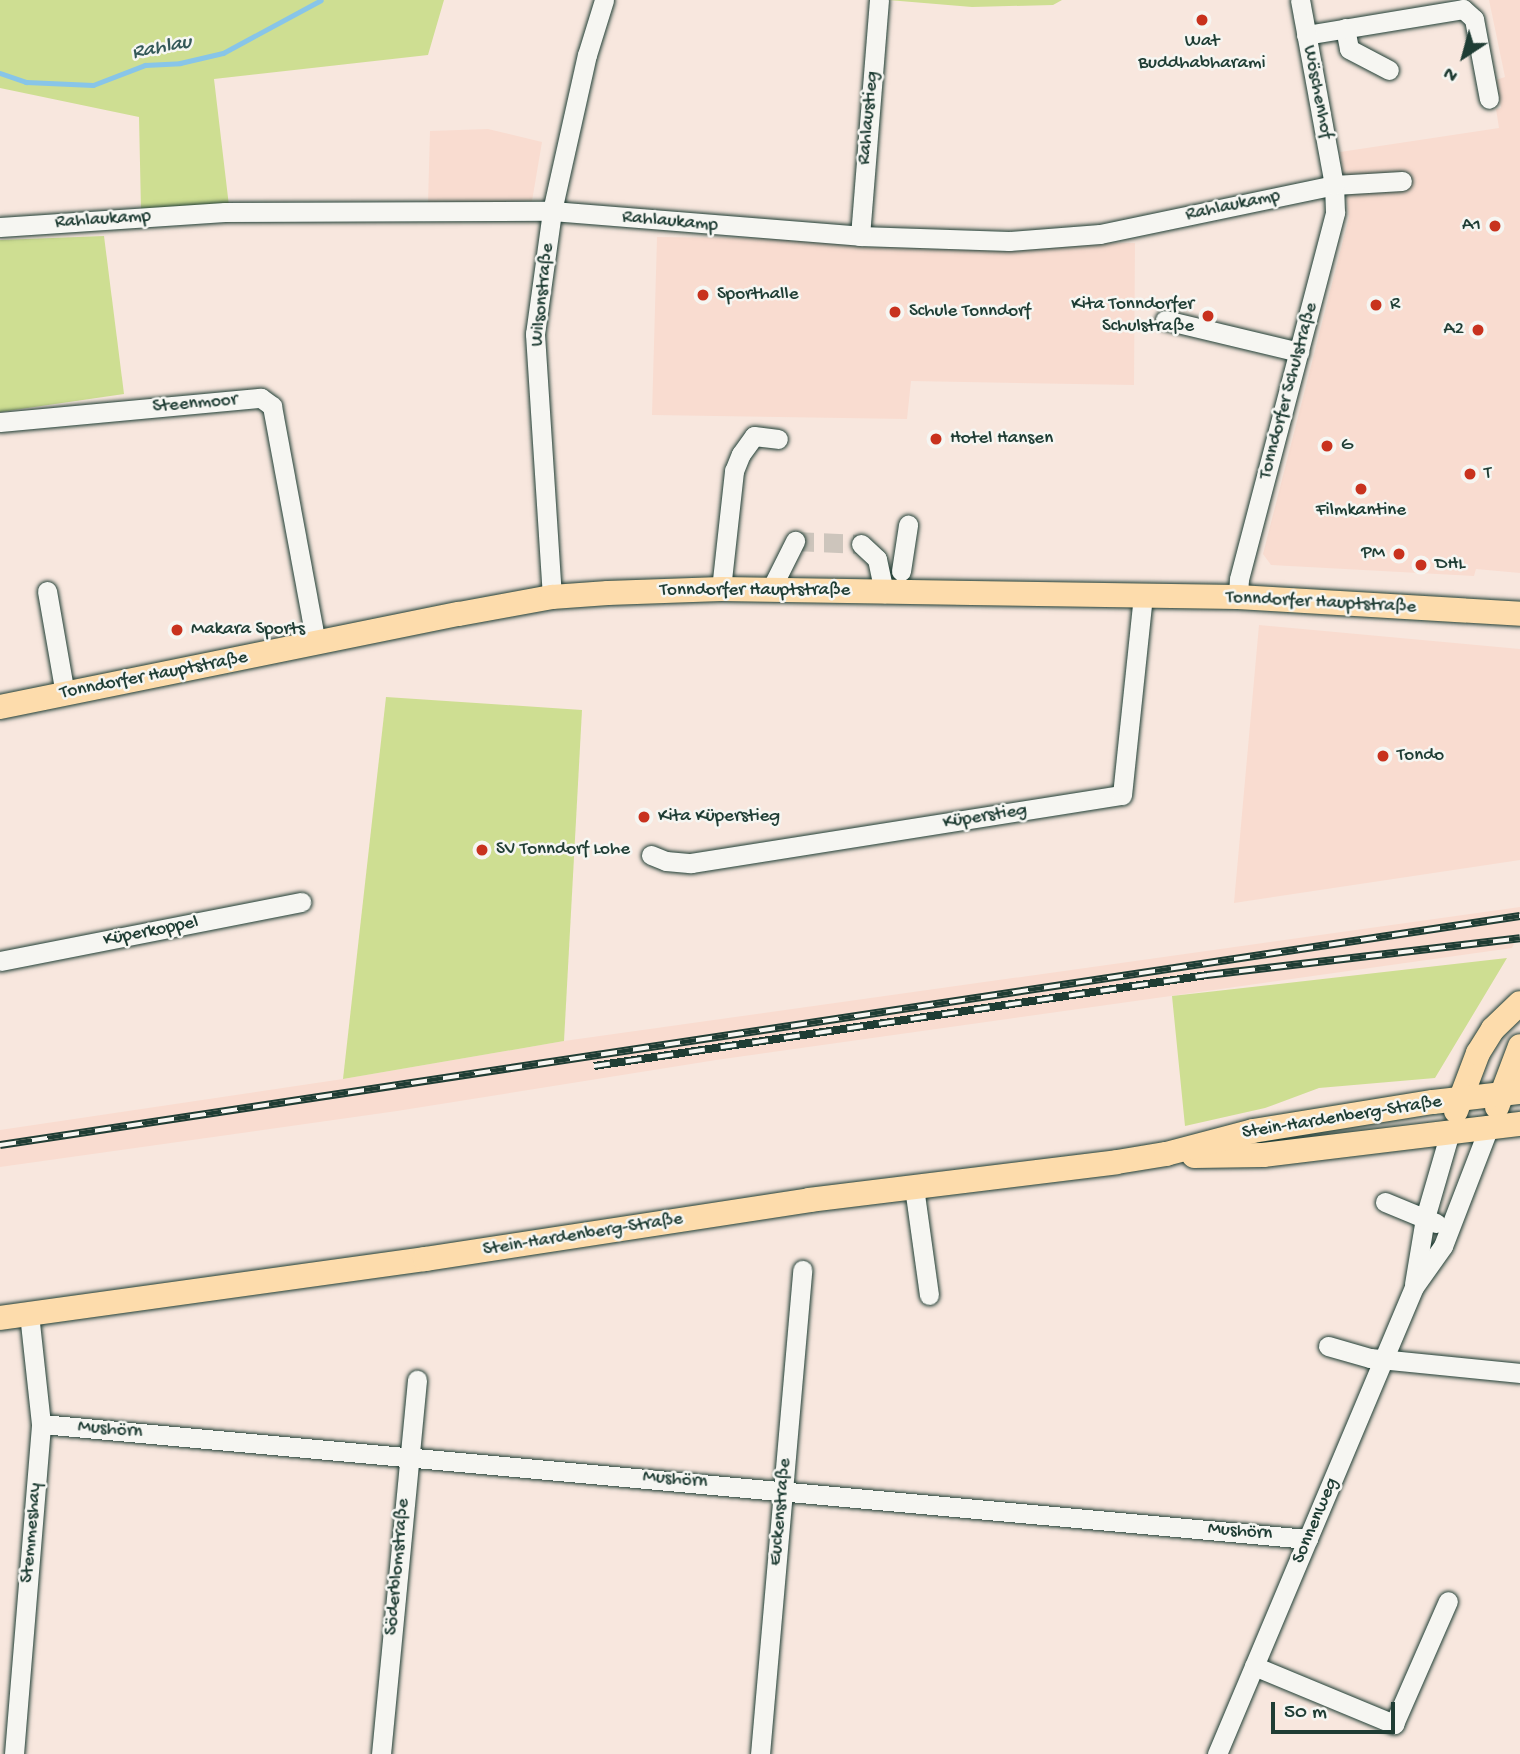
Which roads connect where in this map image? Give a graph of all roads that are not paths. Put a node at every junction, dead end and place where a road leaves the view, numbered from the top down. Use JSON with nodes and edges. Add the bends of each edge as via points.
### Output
{"nodes":[{"id":1,"x":604,"y":0,"type":"edge"},
{"id":2,"x":879,"y":0,"type":"edge"},
{"id":3,"x":1300,"y":0,"type":"edge"},
{"id":4,"x":1345,"y":28,"type":"junction"},
{"id":5,"x":1306,"y":35,"type":"junction"},
{"id":6,"x":1389,"y":70,"type":"dead end"},
{"id":7,"x":1489,"y":99,"type":"dead end"},
{"id":8,"x":1402,"y":181,"type":"dead end"},
{"id":9,"x":1334,"y":185,"type":"junction"},
{"id":10,"x":552,"y":211,"type":"junction"},
{"id":11,"x":0,"y":227,"type":"edge"},
{"id":12,"x":860,"y":236,"type":"junction"},
{"id":13,"x":1164,"y":320,"type":"dead end"},
{"id":14,"x":1299,"y":352,"type":"junction"},
{"id":15,"x":0,"y":422,"type":"edge"},
{"id":16,"x":778,"y":439,"type":"dead end"},
{"id":17,"x":908,"y":525,"type":"dead end"},
{"id":18,"x":795,"y":541,"type":"dead end"},
{"id":19,"x":861,"y":544,"type":"dead end"},
{"id":20,"x":901,"y":571,"type":"dead end"},
{"id":21,"x":721,"y":589,"type":"junction"},
{"id":22,"x":771,"y":589,"type":"junction"},
{"id":23,"x":47,"y":591,"type":"dead end"},
{"id":24,"x":884,"y":593,"type":"junction"},
{"id":25,"x":1143,"y":596,"type":"junction"},
{"id":26,"x":552,"y":597,"type":"junction"},
{"id":27,"x":1238,"y":597,"type":"junction"},
{"id":28,"x":1520,"y":614,"type":"edge"},
{"id":29,"x":316,"y":643,"type":"junction"},
{"id":30,"x":65,"y":694,"type":"junction"},
{"id":31,"x":0,"y":707,"type":"edge"},
{"id":32,"x":650,"y":855,"type":"dead end"},
{"id":33,"x":301,"y":902,"type":"dead end"},
{"id":34,"x":0,"y":961,"type":"edge"},
{"id":35,"x":1520,"y":1003,"type":"edge"},
{"id":36,"x":1520,"y":1046,"type":"edge"},
{"id":37,"x":1511,"y":1093,"type":"edge"},
{"id":38,"x":1460,"y":1099,"type":"junction"},
{"id":39,"x":1520,"y":1124,"type":"edge"},
{"id":40,"x":1489,"y":1127,"type":"junction"},
{"id":41,"x":1451,"y":1132,"type":"junction"},
{"id":42,"x":1166,"y":1154,"type":"junction"},
{"id":43,"x":914,"y":1187,"type":"junction"},
{"id":44,"x":1385,"y":1202,"type":"dead end"},
{"id":45,"x":1424,"y":1218,"type":"junction"},
{"id":46,"x":1450,"y":1228,"type":"junction"},
{"id":47,"x":802,"y":1270,"type":"dead end"},
{"id":48,"x":1413,"y":1287,"type":"junction"},
{"id":49,"x":929,"y":1295,"type":"dead end"},
{"id":50,"x":29,"y":1313,"type":"junction"},
{"id":51,"x":0,"y":1318,"type":"edge"},
{"id":52,"x":1328,"y":1346,"type":"dead end"},
{"id":53,"x":1384,"y":1359,"type":"junction"},
{"id":54,"x":1520,"y":1373,"type":"edge"},
{"id":55,"x":417,"y":1380,"type":"dead end"},
{"id":56,"x":41,"y":1424,"type":"junction"},
{"id":57,"x":408,"y":1455,"type":"junction"},
{"id":58,"x":782,"y":1489,"type":"junction"},
{"id":59,"x":1308,"y":1539,"type":"junction"},
{"id":60,"x":1448,"y":1601,"type":"dead end"},
{"id":61,"x":1254,"y":1666,"type":"junction"},
{"id":62,"x":14,"y":1754,"type":"edge"},
{"id":63,"x":381,"y":1754,"type":"edge"},
{"id":64,"x":760,"y":1754,"type":"edge"},
{"id":65,"x":1217,"y":1754,"type":"edge"}],
"edges":[{"from":1,"to":10,"type":"street","name":"Wilsonstraße"},
{"from":2,"to":12,"type":"street","name":"Rahlaustieg"},
{"from":3,"to":5,"type":"street","name":"Wöschenhof"},
{"from":4,"to":5,"type":"street"},
{"from":4,"to":6,"type":"street","via":[[1349,49]]},
{"from":4,"to":7,"type":"street","via":[[1463,9],[1474,19]]},
{"from":5,"to":9,"type":"street","name":"Wöschenhof"},
{"from":8,"to":9,"type":"street","name":"Rahlaukamp"},
{"from":9,"to":12,"type":"street","name":"Rahlaukamp","via":[[1100,234],[1009,241]]},
{"from":9,"to":14,"type":"street","name":"Tonndorfer Schulstraße","via":[[1335,212]]},
{"from":10,"to":11,"type":"street","name":"Rahlaukamp","via":[[225,212]]},
{"from":10,"to":12,"type":"street","name":"Rahlaukamp"},
{"from":10,"to":26,"type":"street","name":"Wilsonstraße","via":[[535,334]]},
{"from":13,"to":14,"type":"street"},
{"from":14,"to":27,"type":"street","name":"Tonndorfer Schulstraße"},
{"from":15,"to":29,"type":"street","name":"Steenmoor","via":[[261,398],[272,405]]},
{"from":16,"to":21,"type":"street","via":[[754,436],[734,471]]},
{"from":17,"to":20,"type":"street"},
{"from":18,"to":22,"type":"street"},
{"from":19,"to":24,"type":"street","via":[[877,559]]},
{"from":21,"to":22,"type":"main road","name":"Tonndorfer Hauptstraße"},
{"from":21,"to":26,"type":"main road","name":"Tonndorfer Hauptstraße"},
{"from":22,"to":24,"type":"main road","name":"Tonndorfer Hauptstraße"},
{"from":23,"to":30,"type":"street"},
{"from":24,"to":25,"type":"main road","name":"Tonndorfer Hauptstraße"},
{"from":25,"to":27,"type":"main road","name":"Tonndorfer Hauptstraße"},
{"from":25,"to":32,"type":"street","name":"Küperstieg","via":[[1122,795],[691,863]]},
{"from":26,"to":29,"type":"main road","name":"Tonndorfer Hauptstraße"},
{"from":27,"to":28,"type":"main road","name":"Tonndorfer Hauptstraße"},
{"from":29,"to":30,"type":"main road","name":"Tonndorfer Hauptstraße"},
{"from":30,"to":31,"type":"main road","name":"Tonndorfer Hauptstraße"},
{"from":33,"to":34,"type":"street","name":"Küperkoppel"},
{"from":35,"to":38,"type":"main road","name":"Sonnenweg","via":[[1483,1044]]},
{"from":36,"to":37,"type":"main road","name":"Sonnenweg"},
{"from":37,"to":38,"type":"main road","name":"Stein-Hardenberg-Straße"},
{"from":37,"to":40,"type":"main road","name":"Sonnenweg"},
{"from":38,"to":41,"type":"main road","name":"Sonnenweg"},
{"from":38,"to":42,"type":"main road","name":"Stein-Hardenberg-Straße","via":[[1253,1131]]},
{"from":39,"to":40,"type":"main road","name":"Stein-Hardenberg-Straße"},
{"from":40,"to":41,"type":"main road","name":"Stein-Hardenberg-Straße"},
{"from":40,"to":46,"type":"street","name":"Sonnenweg"},
{"from":41,"to":42,"type":"main road","name":"Stein-Hardenberg-Straße","via":[[1263,1155]]},
{"from":41,"to":45,"type":"street","name":"Sonnenweg"},
{"from":42,"to":43,"type":"main road","name":"Stein-Hardenberg-Straße"},
{"from":43,"to":49,"type":"street"},
{"from":43,"to":50,"type":"main road","name":"Stein-Hardenberg-Straße"},
{"from":44,"to":45,"type":"street"},
{"from":45,"to":46,"type":"street"},
{"from":45,"to":48,"type":"street","name":"Sonnenweg"},
{"from":46,"to":48,"type":"street","name":"Sonnenweg","via":[[1443,1246]]},
{"from":47,"to":58,"type":"street","name":"Euckenstraße"},
{"from":48,"to":53,"type":"street","name":"Sonnenweg"},
{"from":50,"to":51,"type":"main road","name":"Stein-Hardenberg-Straße"},
{"from":50,"to":56,"type":"street","name":"Stemmeshay"},
{"from":52,"to":53,"type":"street"},
{"from":53,"to":54,"type":"street"},
{"from":53,"to":59,"type":"street","name":"Sonnenweg"},
{"from":55,"to":57,"type":"street","name":"Söderblomstraße"},
{"from":56,"to":57,"type":"street","name":"Mushörn"},
{"from":56,"to":62,"type":"street","name":"Stemmeshay"},
{"from":57,"to":58,"type":"street","name":"Mushörn"},
{"from":57,"to":63,"type":"street","name":"Söderblomstraße"},
{"from":58,"to":59,"type":"street","name":"Mushörn"},
{"from":58,"to":64,"type":"street","name":"Euckenstraße"},
{"from":59,"to":61,"type":"street","name":"Sonnenweg"},
{"from":60,"to":61,"type":"street","via":[[1394,1724]]},
{"from":61,"to":65,"type":"street","name":"Sonnenweg"}]}
